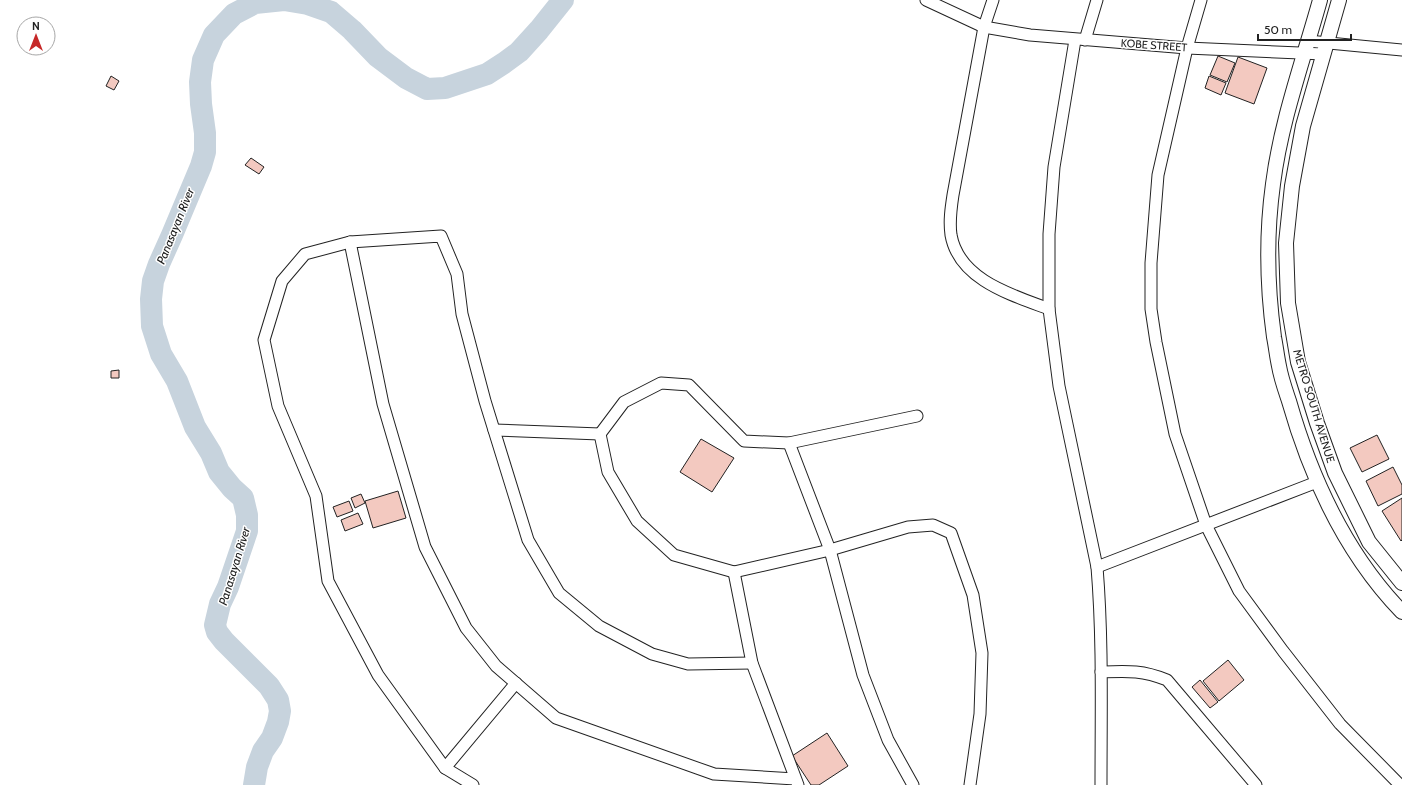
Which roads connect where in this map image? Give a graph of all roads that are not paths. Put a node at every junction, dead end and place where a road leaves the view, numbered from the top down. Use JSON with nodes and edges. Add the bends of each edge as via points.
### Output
{"nodes":[{"id":1,"x":926,"y":0,"type":"edge"},
{"id":2,"x":993,"y":0,"type":"edge"},
{"id":3,"x":1097,"y":0,"type":"edge"},
{"id":4,"x":1201,"y":0,"type":"edge"},
{"id":5,"x":1320,"y":0,"type":"edge"},
{"id":6,"x":1339,"y":0,"type":"edge"},
{"id":7,"x":984,"y":27,"type":"junction"},
{"id":8,"x":1080,"y":40,"type":"junction"},
{"id":9,"x":1307,"y":47,"type":"junction"},
{"id":10,"x":1187,"y":48,"type":"junction"},
{"id":11,"x":1326,"y":49,"type":"junction"},
{"id":12,"x":1402,"y":50,"type":"edge"},
{"id":13,"x":350,"y":242,"type":"junction"},
{"id":14,"x":1049,"y":309,"type":"junction"},
{"id":15,"x":917,"y":416,"type":"dead end"},
{"id":16,"x":494,"y":430,"type":"junction"},
{"id":17,"x":600,"y":434,"type":"junction"},
{"id":18,"x":789,"y":443,"type":"junction"},
{"id":19,"x":1317,"y":482,"type":"junction"},
{"id":20,"x":1206,"y":525,"type":"junction"},
{"id":21,"x":830,"y":550,"type":"junction"},
{"id":22,"x":1097,"y":567,"type":"junction"},
{"id":23,"x":734,"y":572,"type":"junction"},
{"id":24,"x":1402,"y":583,"type":"edge"},
{"id":25,"x":1402,"y":612,"type":"edge"},
{"id":26,"x":752,"y":663,"type":"junction"},
{"id":27,"x":1102,"y":672,"type":"junction"},
{"id":28,"x":516,"y":683,"type":"junction"},
{"id":29,"x":445,"y":768,"type":"junction"},
{"id":30,"x":797,"y":782,"type":"edge"},
{"id":31,"x":1399,"y":784,"type":"edge"},
{"id":32,"x":473,"y":785,"type":"edge"},
{"id":33,"x":913,"y":785,"type":"edge"},
{"id":34,"x":970,"y":785,"type":"edge"},
{"id":35,"x":1101,"y":785,"type":"edge"},
{"id":36,"x":1256,"y":785,"type":"edge"}],
"edges":[{"from":1,"to":7,"type":"street","name":"KOBE STREET"},
{"from":2,"to":7,"type":"street"},
{"from":3,"to":8,"type":"street"},
{"from":4,"to":10,"type":"street"},
{"from":5,"to":9,"type":"street","name":"METRO SOUTH AVENUE"},
{"from":6,"to":11,"type":"street","name":"METRO SOUTH AVENUE"},
{"from":7,"to":8,"type":"street","name":"KOBE STREET","via":[[1030,36]]},
{"from":7,"to":14,"type":"street","via":[[953,195],[951,235],[956,252],[968,268],[998,289]]},
{"from":8,"to":10,"type":"street","name":"KOBE STREET"},
{"from":8,"to":14,"type":"street","via":[[1054,167],[1049,234]]},
{"from":9,"to":10,"type":"street","name":"KOBE STREET"},
{"from":9,"to":11,"type":"street","name":"KOBE STREET"},
{"from":9,"to":19,"type":"street","name":"METRO SOUTH AVENUE","via":[[1283,124],[1273,184],[1268,244],[1270,304],[1279,366],[1297,429]]},
{"from":10,"to":20,"type":"street","via":[[1158,175],[1151,262],[1151,309],[1176,434]]},
{"from":11,"to":12,"type":"street","name":"KOBE STREET"},
{"from":11,"to":24,"type":"street","name":"METRO SOUTH AVENUE","via":[[1303,126],[1292,186],[1286,243],[1288,303],[1298,362],[1335,473],[1369,542]]},
{"from":13,"to":16,"type":"street","via":[[441,236],[457,274],[462,314]]},
{"from":13,"to":28,"type":"street","via":[[383,404],[425,547],[466,628],[496,666]]},
{"from":13,"to":29,"type":"street","via":[[304,254],[282,280],[264,340],[278,406],[316,496],[328,581],[378,675]]},
{"from":14,"to":22,"type":"street","via":[[1059,386]]},
{"from":15,"to":18,"type":"street"},
{"from":16,"to":17,"type":"street"},
{"from":16,"to":26,"type":"street","via":[[528,540],[560,593],[599,626],[652,654],[688,664]]},
{"from":17,"to":18,"type":"street","via":[[624,402],[660,383],[689,385],[744,441]]},
{"from":17,"to":23,"type":"street","via":[[608,472],[637,521],[674,555]]},
{"from":18,"to":21,"type":"street"},
{"from":19,"to":20,"type":"street"},
{"from":19,"to":25,"type":"street","name":"METRO SOUTH AVENUE","via":[[1351,549]]},
{"from":20,"to":22,"type":"street"},
{"from":20,"to":31,"type":"street","via":[[1239,590],[1283,651],[1340,724]]},
{"from":21,"to":23,"type":"street"},
{"from":21,"to":33,"type":"street","via":[[864,674],[888,740]]},
{"from":21,"to":34,"type":"street","via":[[908,527],[933,525],[951,534],[973,595],[982,653],[980,714]]},
{"from":22,"to":27,"type":"street"},
{"from":23,"to":26,"type":"street"},
{"from":26,"to":30,"type":"street"},
{"from":27,"to":35,"type":"street"},
{"from":27,"to":36,"type":"street","via":[[1133,671],[1167,680]]},
{"from":28,"to":29,"type":"street"},
{"from":28,"to":30,"type":"street","via":[[556,718],[714,774]]},
{"from":29,"to":32,"type":"street"}]}
